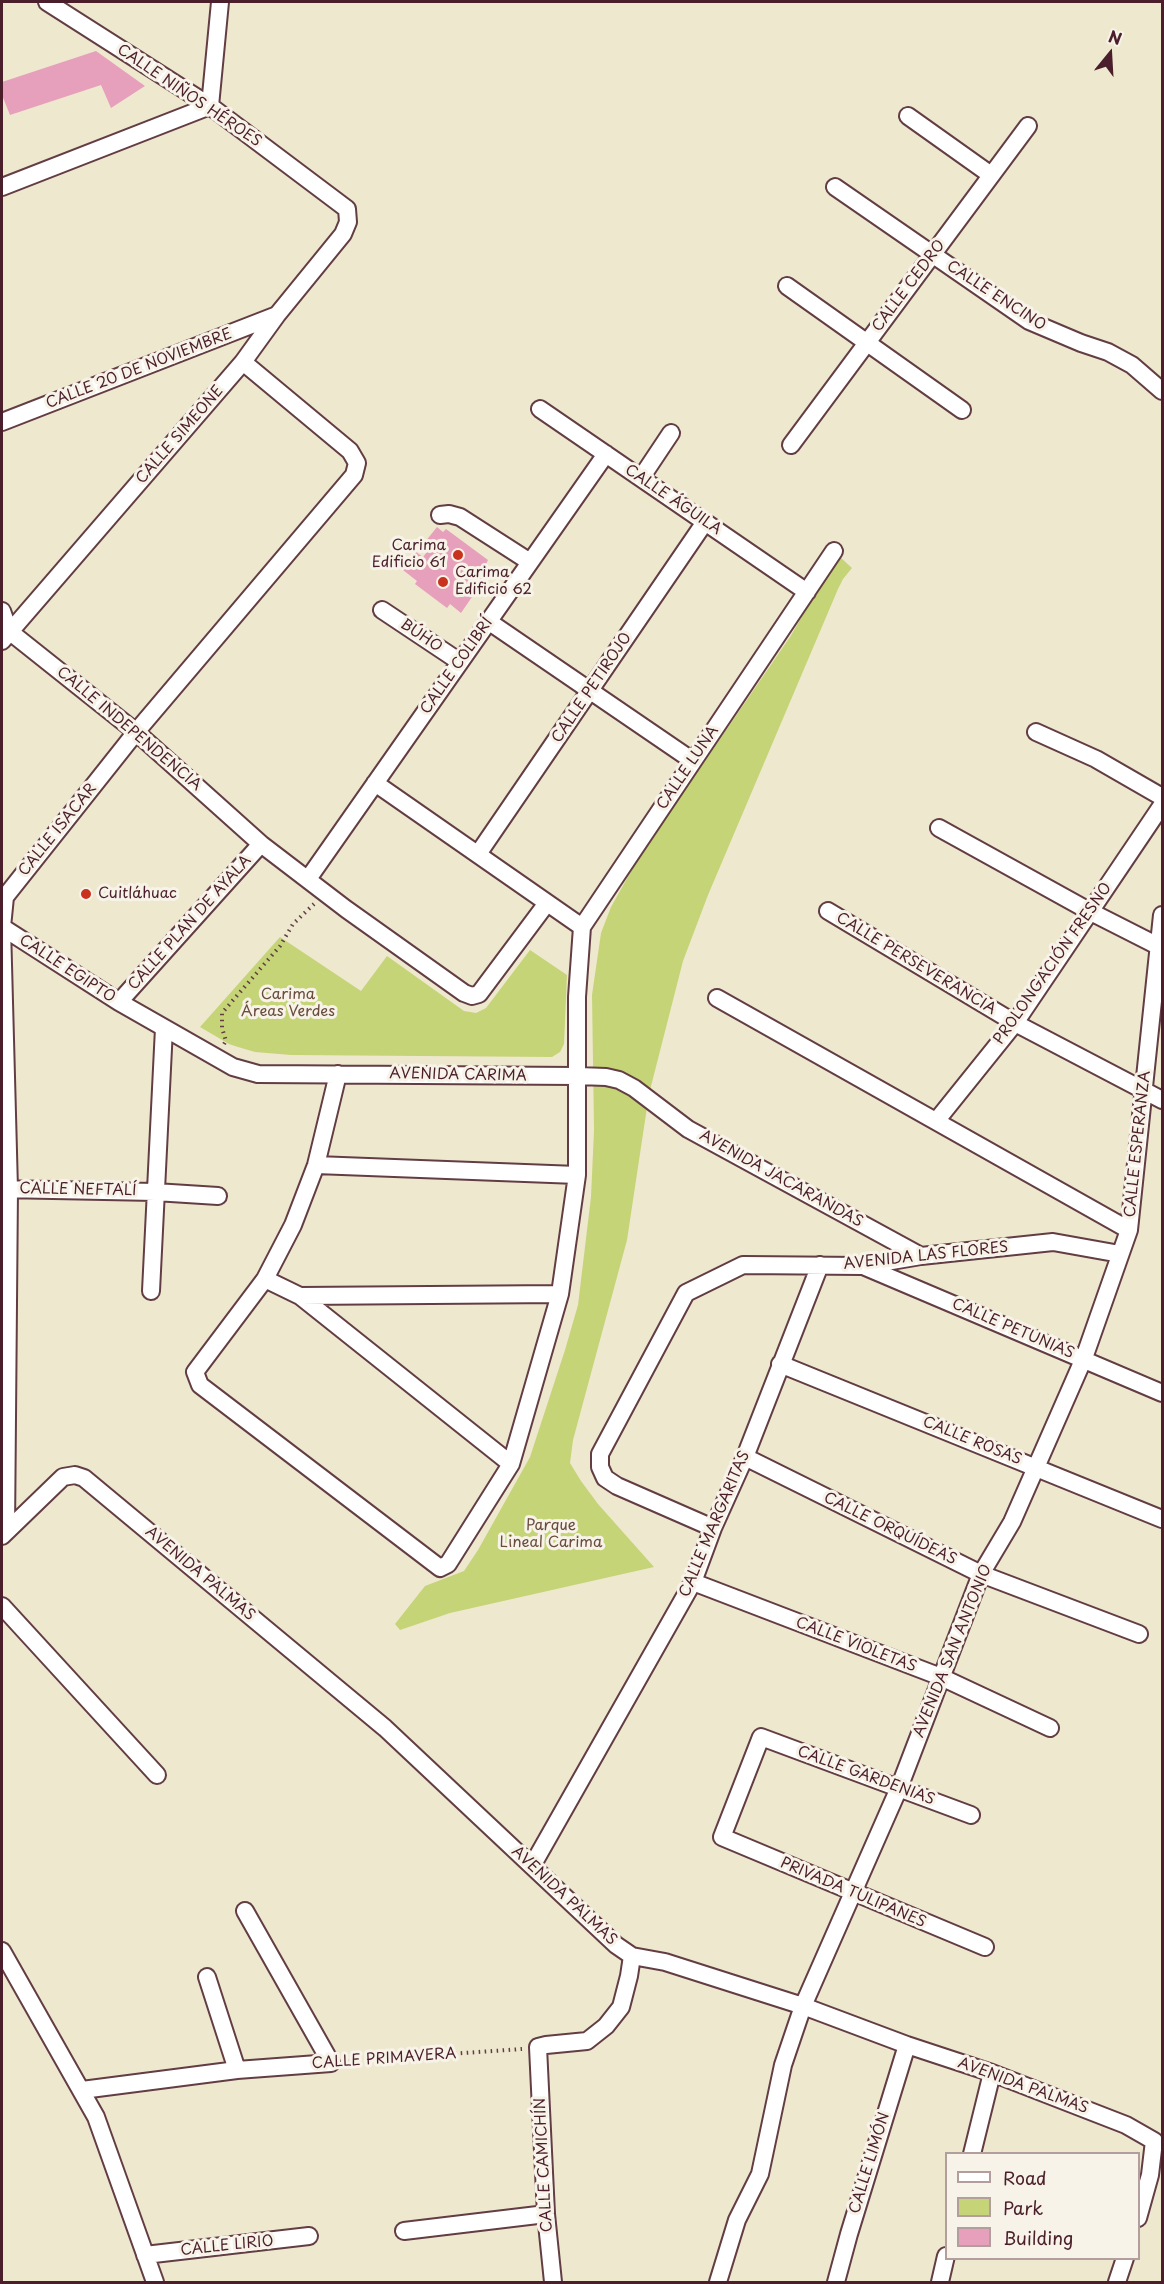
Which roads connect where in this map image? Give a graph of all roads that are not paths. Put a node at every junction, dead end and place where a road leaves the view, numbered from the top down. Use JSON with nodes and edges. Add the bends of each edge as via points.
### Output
{"nodes":[{"id":1,"x":47,"y":2,"type":"edge"},
{"id":2,"x":220,"y":2,"type":"edge"},
{"id":3,"x":210,"y":106,"type":"junction"},
{"id":4,"x":908,"y":116,"type":"dead end"},
{"id":5,"x":1028,"y":126,"type":"dead end"},
{"id":6,"x":991,"y":176,"type":"junction"},
{"id":7,"x":2,"y":187,"type":"edge"},
{"id":8,"x":835,"y":187,"type":"dead end"},
{"id":9,"x":348,"y":222,"type":"joint"},
{"id":10,"x":933,"y":254,"type":"junction"},
{"id":11,"x":788,"y":286,"type":"dead end"},
{"id":12,"x":277,"y":315,"type":"junction"},
{"id":13,"x":867,"y":343,"type":"junction"},
{"id":14,"x":243,"y":362,"type":"junction"},
{"id":15,"x":1162,"y":368,"type":"edge"},
{"id":16,"x":1149,"y":378,"type":"junction"},
{"id":17,"x":1162,"y":391,"type":"edge"},
{"id":18,"x":540,"y":409,"type":"dead end"},
{"id":19,"x":962,"y":410,"type":"dead end"},
{"id":20,"x":2,"y":422,"type":"edge"},
{"id":21,"x":671,"y":433,"type":"dead end"},
{"id":22,"x":791,"y":445,"type":"dead end"},
{"id":23,"x":606,"y":454,"type":"junction"},
{"id":24,"x":640,"y":478,"type":"junction"},
{"id":25,"x":440,"y":515,"type":"dead end"},
{"id":26,"x":705,"y":522,"type":"junction"},
{"id":27,"x":834,"y":551,"type":"dead end"},
{"id":28,"x":530,"y":562,"type":"junction"},
{"id":29,"x":807,"y":592,"type":"junction"},
{"id":30,"x":382,"y":610,"type":"dead end"},
{"id":31,"x":2,"y":611,"type":"edge"},
{"id":32,"x":488,"y":621,"type":"junction"},
{"id":33,"x":5,"y":636,"type":"edge"},
{"id":34,"x":460,"y":662,"type":"junction"},
{"id":35,"x":590,"y":691,"type":"junction"},
{"id":36,"x":136,"y":732,"type":"junction"},
{"id":37,"x":1036,"y":732,"type":"dead end"},
{"id":38,"x":693,"y":761,"type":"junction"},
{"id":39,"x":375,"y":783,"type":"junction"},
{"id":40,"x":1162,"y":797,"type":"edge"},
{"id":41,"x":1162,"y":805,"type":"edge"},
{"id":42,"x":939,"y":828,"type":"dead end"},
{"id":43,"x":261,"y":844,"type":"junction"},
{"id":44,"x":478,"y":855,"type":"junction"},
{"id":45,"x":308,"y":879,"type":"junction"},
{"id":46,"x":548,"y":903,"type":"junction"},
{"id":47,"x":828,"y":911,"type":"dead end"},
{"id":48,"x":1089,"y":911,"type":"junction"},
{"id":49,"x":1162,"y":915,"type":"edge"},
{"id":50,"x":2,"y":927,"type":"edge"},
{"id":51,"x":582,"y":927,"type":"junction"},
{"id":52,"x":1161,"y":947,"type":"edge"},
{"id":53,"x":717,"y":998,"type":"dead end"},
{"id":54,"x":119,"y":1002,"type":"junction"},
{"id":55,"x":1015,"y":1023,"type":"junction"},
{"id":56,"x":164,"y":1028,"type":"junction"},
{"id":57,"x":217,"y":1058,"type":"joint"},
{"id":58,"x":338,"y":1074,"type":"junction"},
{"id":59,"x":578,"y":1076,"type":"junction"},
{"id":60,"x":1145,"y":1090,"type":"junction"},
{"id":61,"x":645,"y":1096,"type":"joint"},
{"id":62,"x":1162,"y":1100,"type":"edge"},
{"id":63,"x":937,"y":1120,"type":"junction"},
{"id":64,"x":316,"y":1165,"type":"junction"},
{"id":65,"x":577,"y":1175,"type":"junction"},
{"id":66,"x":5,"y":1189,"type":"edge"},
{"id":67,"x":155,"y":1192,"type":"junction"},
{"id":68,"x":218,"y":1196,"type":"dead end"},
{"id":69,"x":1129,"y":1230,"type":"junction"},
{"id":70,"x":1120,"y":1254,"type":"junction"},
{"id":71,"x":921,"y":1256,"type":"junction"},
{"id":72,"x":820,"y":1265,"type":"junction"},
{"id":73,"x":862,"y":1266,"type":"junction"},
{"id":74,"x":265,"y":1280,"type":"junction"},
{"id":75,"x":151,"y":1291,"type":"dead end"},
{"id":76,"x":560,"y":1294,"type":"junction"},
{"id":77,"x":300,"y":1296,"type":"junction"},
{"id":78,"x":1084,"y":1358,"type":"junction"},
{"id":79,"x":780,"y":1364,"type":"junction"},
{"id":80,"x":1162,"y":1393,"type":"edge"},
{"id":81,"x":745,"y":1457,"type":"junction"},
{"id":82,"x":511,"y":1464,"type":"junction"},
{"id":83,"x":1036,"y":1467,"type":"junction"},
{"id":84,"x":1162,"y":1519,"type":"edge"},
{"id":85,"x":712,"y":1528,"type":"junction"},
{"id":86,"x":3,"y":1532,"type":"edge"},
{"id":87,"x":981,"y":1574,"type":"junction"},
{"id":88,"x":693,"y":1582,"type":"junction"},
{"id":89,"x":2,"y":1606,"type":"edge"},
{"id":90,"x":1139,"y":1634,"type":"dead end"},
{"id":91,"x":941,"y":1677,"type":"junction"},
{"id":92,"x":1050,"y":1728,"type":"dead end"},
{"id":93,"x":157,"y":1775,"type":"dead end"},
{"id":94,"x":899,"y":1788,"type":"junction"},
{"id":95,"x":971,"y":1815,"type":"dead end"},
{"id":96,"x":722,"y":1838,"type":"joint"},
{"id":97,"x":532,"y":1866,"type":"junction"},
{"id":98,"x":853,"y":1893,"type":"junction"},
{"id":99,"x":245,"y":1911,"type":"dead end"},
{"id":100,"x":985,"y":1947,"type":"dead end"},
{"id":101,"x":2,"y":1951,"type":"edge"},
{"id":102,"x":632,"y":1956,"type":"junction"},
{"id":103,"x":207,"y":1977,"type":"dead end"},
{"id":104,"x":803,"y":2006,"type":"junction"},
{"id":105,"x":907,"y":2045,"type":"junction"},
{"id":106,"x":237,"y":2070,"type":"junction"},
{"id":107,"x":992,"y":2073,"type":"junction"},
{"id":108,"x":82,"y":2090,"type":"junction"},
{"id":109,"x":972,"y":2152,"type":"edge"},
{"id":110,"x":1140,"y":2211,"type":"edge"},
{"id":111,"x":546,"y":2214,"type":"junction"},
{"id":112,"x":404,"y":2231,"type":"dead end"},
{"id":113,"x":309,"y":2236,"type":"dead end"},
{"id":114,"x":145,"y":2255,"type":"junction"},
{"id":115,"x":945,"y":2260,"type":"edge"},
{"id":116,"x":1125,"y":2260,"type":"edge"},
{"id":117,"x":155,"y":2283,"type":"edge"},
{"id":118,"x":553,"y":2283,"type":"edge"},
{"id":119,"x":718,"y":2283,"type":"edge"},
{"id":120,"x":836,"y":2283,"type":"edge"},
{"id":121,"x":940,"y":2283,"type":"edge"},
{"id":122,"x":1117,"y":2283,"type":"edge"}],
"edges":[{"from":1,"to":3,"type":"street","name":"CALLE NIÑOS HÉROES"},
{"from":2,"to":3,"type":"street"},
{"from":3,"to":7,"type":"street"},
{"from":3,"to":9,"type":"street","name":"CALLE NIÑOS HÉROES","via":[[347,209]]},
{"from":4,"to":6,"type":"street"},
{"from":5,"to":6,"type":"street","name":"CALLE CEDRO"},
{"from":6,"to":10,"type":"street","name":"CALLE CEDRO"},
{"from":8,"to":10,"type":"street","name":"CALLE ENCINO"},
{"from":9,"to":12,"type":"street","name":"CALLE SIMEONE","via":[[343,234]]},
{"from":10,"to":13,"type":"street","name":"CALLE CEDRO"},
{"from":10,"to":16,"type":"street","name":"CALLE ENCINO","via":[[1029,321],[1108,352]]},
{"from":11,"to":13,"type":"street"},
{"from":12,"to":14,"type":"street","name":"CALLE SIMEONE"},
{"from":12,"to":20,"type":"street","name":"CALLE 20 DE NOVIEMBRE"},
{"from":13,"to":19,"type":"street"},
{"from":13,"to":22,"type":"street","name":"CALLE CEDRO"},
{"from":14,"to":33,"type":"street","name":"CALLE SIMEONE"},
{"from":14,"to":36,"type":"street","name":"CALLE ISACAR","via":[[350,451],[357,463],[354,475]]},
{"from":15,"to":16,"type":"street"},
{"from":16,"to":17,"type":"street","name":"CALLE ENCINO"},
{"from":18,"to":23,"type":"street","name":"CALLE ÁGUILA"},
{"from":21,"to":24,"type":"street"},
{"from":23,"to":24,"type":"street","name":"CALLE ÁGUILA"},
{"from":23,"to":28,"type":"street","name":"CALLE COLIBRÍ"},
{"from":24,"to":26,"type":"street","name":"CALLE ÁGUILA"},
{"from":25,"to":28,"type":"street","via":[[460,517]]},
{"from":26,"to":29,"type":"street","name":"CALLE ÁGUILA"},
{"from":26,"to":35,"type":"street","name":"CALLE PETIROJO"},
{"from":27,"to":29,"type":"street","name":"CALLE LUNA"},
{"from":28,"to":32,"type":"street","name":"CALLE COLIBRÍ"},
{"from":29,"to":38,"type":"street","name":"CALLE LUNA"},
{"from":30,"to":34,"type":"street","name":"BÚHO"},
{"from":31,"to":33,"type":"street"},
{"from":32,"to":34,"type":"street","name":"CALLE COLIBRÍ"},
{"from":32,"to":35,"type":"street"},
{"from":33,"to":36,"type":"street","name":"CALLE INDEPENDENCIA"},
{"from":34,"to":39,"type":"street","name":"CALLE COLIBRÍ"},
{"from":35,"to":38,"type":"street"},
{"from":35,"to":44,"type":"street","name":"CALLE PETIROJO"},
{"from":36,"to":43,"type":"street","name":"CALLE INDEPENDENCIA"},
{"from":36,"to":50,"type":"street","name":"CALLE ISACAR","via":[[5,897]]},
{"from":37,"to":40,"type":"street","via":[[1096,759]]},
{"from":38,"to":51,"type":"street","name":"CALLE LUNA"},
{"from":39,"to":44,"type":"street"},
{"from":39,"to":45,"type":"street","name":"CALLE COLIBRÍ"},
{"from":41,"to":48,"type":"street","name":"PROLONGACIÓN FRESNO"},
{"from":42,"to":48,"type":"street"},
{"from":43,"to":45,"type":"street","name":"CALLE INDEPENDENCIA"},
{"from":43,"to":54,"type":"street","name":"CALLE PLAN DE AYALA"},
{"from":44,"to":46,"type":"street"},
{"from":45,"to":46,"type":"street","name":"CALLE INDEPENDENCIA","via":[[472,996],[480,994]]},
{"from":46,"to":51,"type":"street"},
{"from":47,"to":55,"type":"street","name":"CALLE PERSEVERANCIA"},
{"from":48,"to":52,"type":"street"},
{"from":48,"to":55,"type":"street","name":"PROLONGACIÓN FRESNO"},
{"from":49,"to":52,"type":"street","name":"CALLE ESPERANZA"},
{"from":50,"to":54,"type":"street","name":"CALLE EGIPTO"},
{"from":50,"to":66,"type":"street","name":"CALLE ISACAR"},
{"from":51,"to":59,"type":"street","name":"CALLE LUNA","via":[[577,997]]},
{"from":52,"to":60,"type":"street","name":"CALLE ESPERANZA"},
{"from":53,"to":63,"type":"street"},
{"from":54,"to":56,"type":"street","name":"CALLE EGIPTO"},
{"from":55,"to":60,"type":"street","name":"CALLE PERSEVERANCIA"},
{"from":55,"to":63,"type":"street","name":"PROLONGACIÓN FRESNO"},
{"from":56,"to":57,"type":"street","name":"CALLE EGIPTO"},
{"from":56,"to":67,"type":"street"},
{"from":57,"to":58,"type":"street","name":"AVENIDA CARIMA","via":[[258,1074]]},
{"from":58,"to":59,"type":"street","name":"AVENIDA CARIMA"},
{"from":58,"to":64,"type":"street"},
{"from":59,"to":61,"type":"street","name":"AVENIDA CARIMA","via":[[620,1080]]},
{"from":59,"to":65,"type":"street","name":"CALLE LUNA"},
{"from":60,"to":62,"type":"street","name":"CALLE PERSEVERANCIA"},
{"from":60,"to":69,"type":"street","name":"CALLE ESPERANZA"},
{"from":61,"to":71,"type":"street","name":"AVENIDA JACARANDAS","via":[[688,1129]]},
{"from":63,"to":69,"type":"street"},
{"from":64,"to":65,"type":"street"},
{"from":64,"to":74,"type":"street","via":[[293,1225]]},
{"from":65,"to":76,"type":"street","name":"CALLE LUNA"},
{"from":66,"to":67,"type":"street","name":"CALLE NEFTALÍ"},
{"from":66,"to":86,"type":"street","name":"CALLE ISACAR"},
{"from":67,"to":68,"type":"street","name":"CALLE NEFTALÍ"},
{"from":67,"to":75,"type":"street"},
{"from":69,"to":70,"type":"street","name":"AVENIDA SAN ANTONIO"},
{"from":70,"to":71,"type":"street","name":"AVENIDA LAS FLORES","via":[[1053,1242]]},
{"from":70,"to":78,"type":"street","name":"AVENIDA SAN ANTONIO"},
{"from":71,"to":73,"type":"street","name":"AVENIDA LAS FLORES"},
{"from":72,"to":73,"type":"street","name":"AVENIDA LAS FLORES"},
{"from":72,"to":79,"type":"street","name":"CALLE MARGARITAS"},
{"from":72,"to":85,"type":"street","name":"AVENIDA LAS FLORES","via":[[743,1265],[686,1293],[600,1454],[605,1478],[617,1486]]},
{"from":73,"to":78,"type":"street","name":"CALLE PETUNIAS"},
{"from":74,"to":77,"type":"street"},
{"from":74,"to":82,"type":"street","name":"CALLE LUNA","via":[[195,1372],[200,1385],[440,1568],[448,1564]]},
{"from":76,"to":77,"type":"street"},
{"from":76,"to":82,"type":"street","name":"CALLE LUNA"},
{"from":77,"to":82,"type":"street"},
{"from":78,"to":80,"type":"street","name":"CALLE PETUNIAS"},
{"from":78,"to":83,"type":"street","name":"AVENIDA SAN ANTONIO"},
{"from":79,"to":81,"type":"street","name":"CALLE MARGARITAS"},
{"from":79,"to":83,"type":"street","name":"CALLE ROSAS"},
{"from":81,"to":85,"type":"street","name":"CALLE MARGARITAS"},
{"from":81,"to":87,"type":"street","name":"CALLE ORQUÍDEAS"},
{"from":83,"to":84,"type":"street","name":"CALLE ROSAS"},
{"from":83,"to":87,"type":"street","name":"AVENIDA SAN ANTONIO","via":[[1012,1522]]},
{"from":85,"to":88,"type":"street","name":"CALLE MARGARITAS"},
{"from":86,"to":97,"type":"street","name":"AVENIDA PALMAS","via":[[63,1477],[84,1478],[385,1728]]},
{"from":87,"to":90,"type":"street","name":"CALLE ORQUÍDEAS"},
{"from":87,"to":91,"type":"street","name":"AVENIDA SAN ANTONIO"},
{"from":88,"to":91,"type":"street","name":"CALLE VIOLETAS"},
{"from":88,"to":97,"type":"street","name":"CALLE MARGARITAS"},
{"from":89,"to":93,"type":"street"},
{"from":91,"to":92,"type":"street","name":"CALLE VIOLETAS"},
{"from":91,"to":94,"type":"street","name":"AVENIDA SAN ANTONIO"},
{"from":94,"to":95,"type":"street","name":"CALLE GARDENIAS"},
{"from":94,"to":96,"type":"street","name":"CALLE GARDENIAS","via":[[761,1737]]},
{"from":94,"to":98,"type":"street","name":"AVENIDA SAN ANTONIO"},
{"from":96,"to":98,"type":"street","name":"PRIVADA TULIPANES"},
{"from":97,"to":102,"type":"street","name":"AVENIDA PALMAS"},
{"from":98,"to":100,"type":"street","name":"PRIVADA TULIPANES"},
{"from":98,"to":104,"type":"street","name":"AVENIDA SAN ANTONIO"},
{"from":99,"to":106,"type":"street","name":"CALLE PRIMAVERA","via":[[331,2062]]},
{"from":101,"to":108,"type":"street"},
{"from":102,"to":104,"type":"street","name":"AVENIDA PALMAS","via":[[665,1962]]},
{"from":102,"to":111,"type":"street","name":"CALLE CAMICHÍN","via":[[621,2007],[606,2026],[587,2041],[538,2047]]},
{"from":103,"to":106,"type":"street"},
{"from":104,"to":105,"type":"street","name":"AVENIDA PALMAS"},
{"from":104,"to":119,"type":"street","name":"AVENIDA SAN ANTONIO","via":[[783,2065],[760,2174],[736,2220]]},
{"from":105,"to":107,"type":"street","name":"AVENIDA PALMAS"},
{"from":105,"to":120,"type":"street","name":"CALLE LIMÓN"},
{"from":106,"to":108,"type":"street","name":"CALLE PRIMAVERA"},
{"from":107,"to":109,"type":"street"},
{"from":107,"to":110,"type":"street","name":"AVENIDA PALMAS","via":[[1126,2125],[1154,2141]]},
{"from":108,"to":114,"type":"street","via":[[96,2117]]},
{"from":111,"to":112,"type":"street"},
{"from":111,"to":118,"type":"street","name":"CALLE CAMICHÍN"},
{"from":113,"to":114,"type":"street","name":"CALLE LIRIO"},
{"from":114,"to":117,"type":"street"},
{"from":115,"to":121,"type":"street"},
{"from":116,"to":122,"type":"street"}]}
